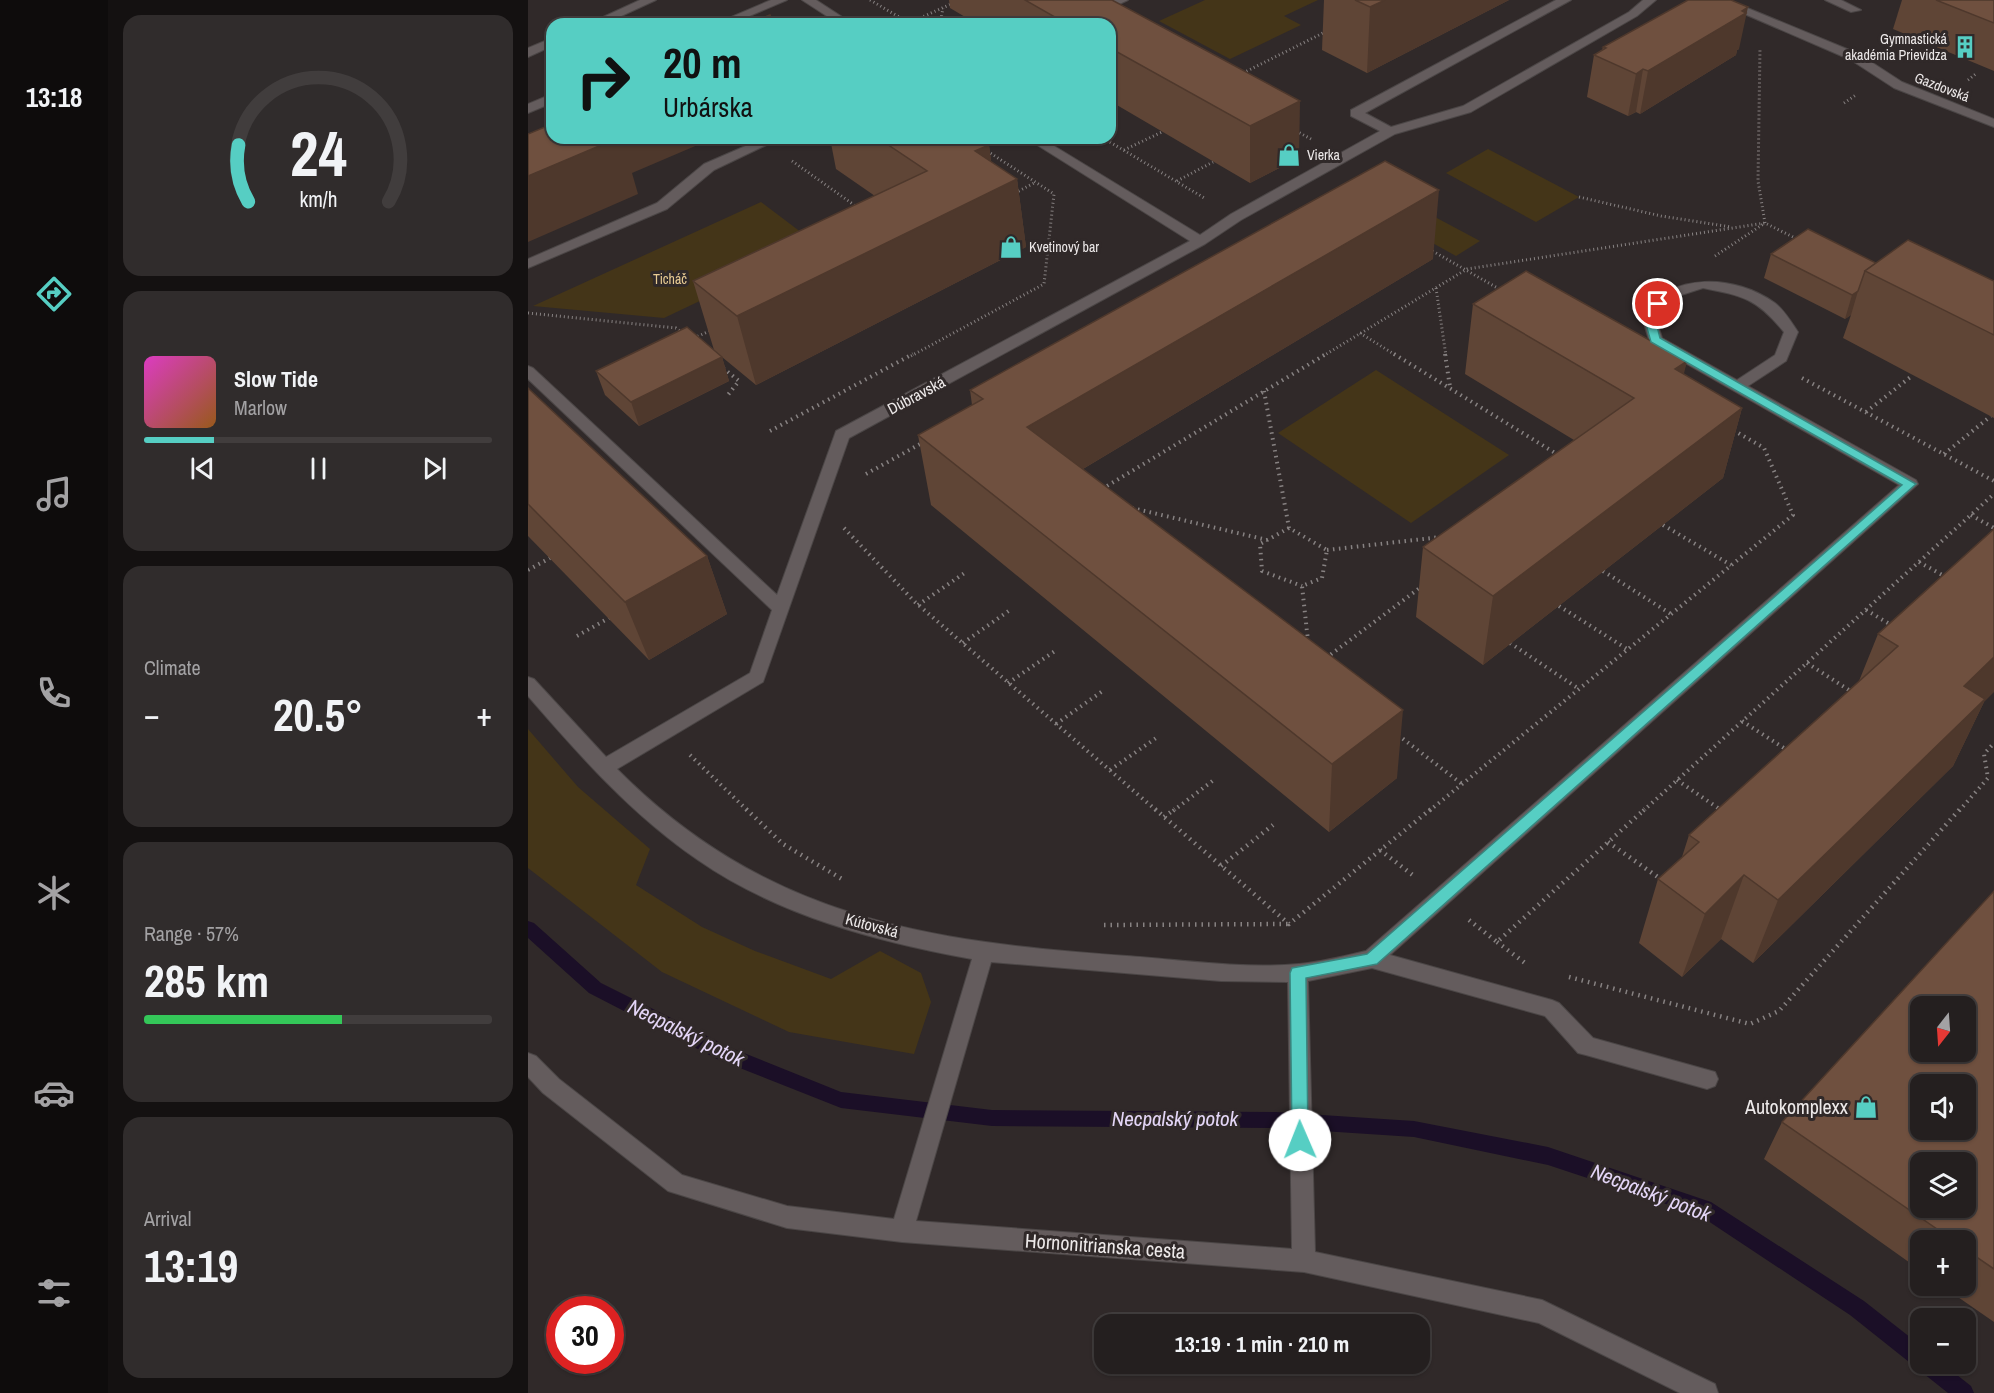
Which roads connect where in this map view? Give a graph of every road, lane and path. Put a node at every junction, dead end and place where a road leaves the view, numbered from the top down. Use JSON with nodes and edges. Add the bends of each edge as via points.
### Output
{"nodes":[{"id":1,"x":650,"y":0,"type":"edge"},
{"id":2,"x":781,"y":0,"type":"edge"},
{"id":3,"x":808,"y":0,"type":"edge"},
{"id":4,"x":870,"y":0,"type":"edge"},
{"id":5,"x":954,"y":0,"type":"edge"},
{"id":6,"x":960,"y":0,"type":"edge"},
{"id":7,"x":1122,"y":0,"type":"edge"},
{"id":8,"x":1564,"y":0,"type":"edge"},
{"id":9,"x":1650,"y":0,"type":"edge"},
{"id":10,"x":1718,"y":0,"type":"edge"},
{"id":11,"x":1831,"y":0,"type":"edge"},
{"id":12,"x":950,"y":5,"type":"junction"},
{"id":13,"x":943,"y":8,"type":"junction"},
{"id":14,"x":1855,"y":10,"type":"dead end"},
{"id":15,"x":1090,"y":14,"type":"edge"},
{"id":16,"x":608,"y":18,"type":"edge"},
{"id":17,"x":736,"y":18,"type":"edge"},
{"id":18,"x":837,"y":18,"type":"edge"},
{"id":19,"x":901,"y":18,"type":"edge"},
{"id":20,"x":921,"y":18,"type":"edge"},
{"id":21,"x":941,"y":18,"type":"edge"},
{"id":22,"x":1332,"y":29,"type":"dead end"},
{"id":23,"x":546,"y":45,"type":"edge"},
{"id":24,"x":1760,"y":45,"type":"dead end"},
{"id":25,"x":528,"y":53,"type":"edge"},
{"id":26,"x":1238,"y":76,"type":"edge"},
{"id":27,"x":1856,"y":95,"type":"dead end"},
{"id":28,"x":546,"y":101,"type":"edge"},
{"id":29,"x":1844,"y":103,"type":"dead end"},
{"id":30,"x":528,"y":109,"type":"edge"},
{"id":31,"x":1994,"y":123,"type":"edge"},
{"id":32,"x":1294,"y":130,"type":"edge"},
{"id":33,"x":1390,"y":130,"type":"junction"},
{"id":34,"x":1162,"y":132,"type":"edge"},
{"id":35,"x":761,"y":144,"type":"edge"},
{"id":36,"x":775,"y":144,"type":"edge"},
{"id":37,"x":1042,"y":144,"type":"edge"},
{"id":38,"x":1114,"y":144,"type":"edge"},
{"id":39,"x":1124,"y":150,"type":"junction"},
{"id":40,"x":986,"y":151,"type":"dead end"},
{"id":41,"x":1342,"y":157,"type":"junction"},
{"id":42,"x":1213,"y":162,"type":"edge"},
{"id":43,"x":1176,"y":181,"type":"junction"},
{"id":44,"x":1036,"y":182,"type":"junction"},
{"id":45,"x":1007,"y":196,"type":"dead end"},
{"id":46,"x":1579,"y":197,"type":"dead end"},
{"id":47,"x":863,"y":210,"type":"edge"},
{"id":48,"x":1236,"y":217,"type":"junction"},
{"id":49,"x":1765,"y":223,"type":"junction"},
{"id":50,"x":1735,"y":228,"type":"junction"},
{"id":51,"x":1200,"y":241,"type":"junction"},
{"id":52,"x":1419,"y":243,"type":"edge"},
{"id":53,"x":1807,"y":243,"type":"edge"},
{"id":54,"x":1714,"y":256,"type":"dead end"},
{"id":55,"x":528,"y":264,"type":"edge"},
{"id":56,"x":1467,"y":269,"type":"junction"},
{"id":57,"x":1436,"y":288,"type":"junction"},
{"id":58,"x":1506,"y":293,"type":"edge"},
{"id":59,"x":528,"y":313,"type":"edge"},
{"id":60,"x":722,"y":325,"type":"edge"},
{"id":61,"x":1360,"y":333,"type":"junction"},
{"id":62,"x":683,"y":334,"type":"edge"},
{"id":63,"x":699,"y":347,"type":"edge"},
{"id":64,"x":715,"y":360,"type":"edge"},
{"id":65,"x":528,"y":371,"type":"edge"},
{"id":66,"x":1794,"y":374,"type":"dead end"},
{"id":67,"x":1913,"y":375,"type":"dead end"},
{"id":68,"x":1739,"y":385,"type":"junction"},
{"id":69,"x":1450,"y":388,"type":"junction"},
{"id":70,"x":1264,"y":391,"type":"junction"},
{"id":71,"x":727,"y":396,"type":"dead end"},
{"id":72,"x":1866,"y":412,"type":"junction"},
{"id":73,"x":1991,"y":416,"type":"dead end"},
{"id":74,"x":1724,"y":424,"type":"edge"},
{"id":75,"x":770,"y":431,"type":"dead end"},
{"id":76,"x":932,"y":437,"type":"edge"},
{"id":77,"x":1944,"y":454,"type":"junction"},
{"id":78,"x":1561,"y":456,"type":"edge"},
{"id":79,"x":1994,"y":481,"type":"edge"},
{"id":80,"x":1097,"y":492,"type":"edge"},
{"id":81,"x":1994,"y":494,"type":"edge"},
{"id":82,"x":818,"y":501,"type":"junction"},
{"id":83,"x":1121,"y":506,"type":"edge"},
{"id":84,"x":1971,"y":515,"type":"junction"},
{"id":85,"x":1663,"y":525,"type":"edge"},
{"id":86,"x":1289,"y":528,"type":"junction"},
{"id":87,"x":1994,"y":528,"type":"edge"},
{"id":88,"x":1453,"y":535,"type":"edge"},
{"id":89,"x":1267,"y":540,"type":"junction"},
{"id":90,"x":1327,"y":550,"type":"junction"},
{"id":91,"x":550,"y":558,"type":"edge"},
{"id":92,"x":1919,"y":562,"type":"junction"},
{"id":93,"x":1731,"y":565,"type":"junction"},
{"id":94,"x":528,"y":570,"type":"edge"},
{"id":95,"x":966,"y":572,"type":"dead end"},
{"id":96,"x":1603,"y":572,"type":"edge"},
{"id":97,"x":1950,"y":579,"type":"edge"},
{"id":98,"x":1425,"y":585,"type":"dead end"},
{"id":99,"x":1302,"y":586,"type":"junction"},
{"id":100,"x":918,"y":605,"type":"junction"},
{"id":101,"x":1559,"y":606,"type":"edge"},
{"id":102,"x":781,"y":608,"type":"junction"},
{"id":103,"x":1010,"y":610,"type":"dead end"},
{"id":104,"x":1865,"y":610,"type":"junction"},
{"id":105,"x":1671,"y":614,"type":"junction"},
{"id":106,"x":609,"y":618,"type":"edge"},
{"id":107,"x":1896,"y":628,"type":"edge"},
{"id":108,"x":577,"y":636,"type":"dead end"},
{"id":109,"x":963,"y":643,"type":"junction"},
{"id":110,"x":1510,"y":644,"type":"edge"},
{"id":111,"x":1308,"y":645,"type":"edge"},
{"id":112,"x":1627,"y":649,"type":"junction"},
{"id":113,"x":1055,"y":651,"type":"dead end"},
{"id":114,"x":1321,"y":662,"type":"edge"},
{"id":115,"x":1807,"y":663,"type":"junction"},
{"id":116,"x":1008,"y":683,"type":"junction"},
{"id":117,"x":528,"y":684,"type":"edge"},
{"id":118,"x":1579,"y":689,"type":"junction"},
{"id":119,"x":1104,"y":690,"type":"dead end"},
{"id":120,"x":1857,"y":696,"type":"edge"},
{"id":121,"x":1742,"y":721,"type":"junction"},
{"id":122,"x":1056,"y":724,"type":"junction"},
{"id":123,"x":666,"y":730,"type":"junction"},
{"id":124,"x":1396,"y":734,"type":"edge"},
{"id":125,"x":1159,"y":736,"type":"dead end"},
{"id":126,"x":1994,"y":743,"type":"edge"},
{"id":127,"x":1795,"y":755,"type":"edge"},
{"id":128,"x":603,"y":768,"type":"junction"},
{"id":129,"x":1110,"y":770,"type":"junction"},
{"id":130,"x":1215,"y":779,"type":"dead end"},
{"id":131,"x":1677,"y":780,"type":"junction"},
{"id":132,"x":1462,"y":784,"type":"junction"},
{"id":133,"x":1729,"y":815,"type":"edge"},
{"id":134,"x":1164,"y":817,"type":"junction"},
{"id":135,"x":1273,"y":825,"type":"dead end"},
{"id":136,"x":1608,"y":842,"type":"junction"},
{"id":137,"x":1221,"y":866,"type":"junction"},
{"id":138,"x":848,"y":882,"type":"dead end"},
{"id":139,"x":1669,"y":885,"type":"edge"},
{"id":140,"x":1441,"y":897,"type":"junction"},
{"id":141,"x":1289,"y":924,"type":"junction"},
{"id":142,"x":1100,"y":925,"type":"dead end"},
{"id":143,"x":1497,"y":942,"type":"junction"},
{"id":144,"x":984,"y":952,"type":"junction"},
{"id":145,"x":1372,"y":959,"type":"junction"},
{"id":146,"x":1528,"y":966,"type":"dead end"},
{"id":147,"x":1298,"y":973,"type":"junction"},
{"id":148,"x":1562,"y":975,"type":"dead end"},
{"id":149,"x":528,"y":1063,"type":"edge"},
{"id":150,"x":1707,"y":1079,"type":"dead end"},
{"id":151,"x":902,"y":1231,"type":"junction"},
{"id":152,"x":1304,"y":1261,"type":"junction"},
{"id":153,"x":1706,"y":1393,"type":"edge"}],
"edges":[{"from":1,"to":16,"type":"street"},
{"from":2,"to":17,"type":"street"},
{"from":3,"to":18,"type":"street"},
{"from":4,"to":19,"type":"path"},
{"from":5,"to":12,"type":"path"},
{"from":6,"to":12,"type":"path"},
{"from":7,"to":15,"type":"street"},
{"from":8,"to":33,"type":"street","via":[[1355,113]]},
{"from":9,"to":33,"type":"street","name":"Dúbravská","via":[[1633,14],[1467,109]]},
{"from":10,"to":31,"type":"street","name":"Gazdovská","via":[[1855,57],[1898,86]]},
{"from":11,"to":14,"type":"street"},
{"from":12,"to":13,"type":"path"},
{"from":13,"to":20,"type":"path"},
{"from":13,"to":21,"type":"path"},
{"from":22,"to":26,"type":"path"},
{"from":23,"to":25,"type":"street"},
{"from":24,"to":49,"type":"path","via":[[1758,182]]},
{"from":27,"to":29,"type":"path"},
{"from":28,"to":30,"type":"street"},
{"from":32,"to":41,"type":"path"},
{"from":33,"to":41,"type":"street","name":"Dúbravská"},
{"from":34,"to":39,"type":"path"},
{"from":35,"to":55,"type":"street","via":[[709,167],[662,206]]},
{"from":36,"to":47,"type":"path"},
{"from":37,"to":51,"type":"street"},
{"from":38,"to":39,"type":"path"},
{"from":39,"to":43,"type":"path"},
{"from":40,"to":44,"type":"path"},
{"from":41,"to":48,"type":"street","name":"Dúbravská"},
{"from":42,"to":43,"type":"path"},
{"from":43,"to":48,"type":"path"},
{"from":44,"to":45,"type":"path"},
{"from":44,"to":75,"type":"path","via":[[1054,194],[1044,284]]},
{"from":46,"to":50,"type":"path"},
{"from":48,"to":51,"type":"street","name":"Dúbravská"},
{"from":49,"to":50,"type":"path"},
{"from":49,"to":53,"type":"path"},
{"from":49,"to":54,"type":"path"},
{"from":50,"to":56,"type":"path"},
{"from":51,"to":82,"type":"street","name":"Dúbravská","via":[[842,435]]},
{"from":52,"to":56,"type":"path"},
{"from":56,"to":57,"type":"path"},
{"from":56,"to":58,"type":"path"},
{"from":57,"to":61,"type":"path"},
{"from":57,"to":69,"type":"path"},
{"from":59,"to":62,"type":"path","via":[[676,328]]},
{"from":60,"to":63,"type":"path","via":[[690,340]]},
{"from":61,"to":69,"type":"path"},
{"from":61,"to":70,"type":"path"},
{"from":64,"to":71,"type":"path","via":[[739,381]]},
{"from":65,"to":102,"type":"street"},
{"from":66,"to":72,"type":"path"},
{"from":67,"to":72,"type":"path"},
{"from":68,"to":68,"type":"street","via":[[1655,340],[1648,314],[1667,295],[1702,284],[1744,292],[1771,307],[1791,332],[1781,358]]},
{"from":68,"to":140,"type":"street","via":[[1910,484]]},
{"from":69,"to":78,"type":"path"},
{"from":70,"to":80,"type":"path"},
{"from":70,"to":86,"type":"path"},
{"from":72,"to":77,"type":"path"},
{"from":73,"to":77,"type":"path"},
{"from":74,"to":93,"type":"path","via":[[1764,448],[1793,515]]},
{"from":76,"to":82,"type":"path"},
{"from":77,"to":79,"type":"path"},
{"from":81,"to":84,"type":"path"},
{"from":82,"to":100,"type":"path"},
{"from":82,"to":102,"type":"street","name":"Dúbravská"},
{"from":83,"to":89,"type":"path"},
{"from":84,"to":87,"type":"path"},
{"from":84,"to":92,"type":"path"},
{"from":85,"to":93,"type":"path"},
{"from":86,"to":89,"type":"path"},
{"from":86,"to":90,"type":"path"},
{"from":88,"to":90,"type":"path"},
{"from":89,"to":99,"type":"path","via":[[1260,544],[1262,571]]},
{"from":90,"to":99,"type":"path","via":[[1322,578]]},
{"from":91,"to":94,"type":"path"},
{"from":92,"to":97,"type":"path"},
{"from":92,"to":104,"type":"path"},
{"from":93,"to":105,"type":"path"},
{"from":95,"to":100,"type":"path"},
{"from":96,"to":105,"type":"path"},
{"from":98,"to":114,"type":"path"},
{"from":99,"to":111,"type":"path"},
{"from":100,"to":109,"type":"path"},
{"from":101,"to":112,"type":"path"},
{"from":102,"to":123,"type":"street","name":"Dúbravská","via":[[757,677]]},
{"from":103,"to":109,"type":"path"},
{"from":104,"to":107,"type":"path"},
{"from":104,"to":115,"type":"path"},
{"from":105,"to":112,"type":"path"},
{"from":106,"to":108,"type":"path"},
{"from":109,"to":116,"type":"path"},
{"from":110,"to":118,"type":"path"},
{"from":112,"to":118,"type":"path"},
{"from":113,"to":116,"type":"path"},
{"from":115,"to":120,"type":"path"},
{"from":115,"to":121,"type":"path"},
{"from":116,"to":122,"type":"path"},
{"from":117,"to":128,"type":"street","name":"Kútovská"},
{"from":118,"to":132,"type":"path"},
{"from":119,"to":122,"type":"path"},
{"from":121,"to":127,"type":"path"},
{"from":121,"to":131,"type":"path"},
{"from":122,"to":129,"type":"path"},
{"from":123,"to":128,"type":"street","name":"Dúbravská"},
{"from":123,"to":138,"type":"path","via":[[783,844]]},
{"from":124,"to":132,"type":"path"},
{"from":125,"to":129,"type":"path"},
{"from":126,"to":148,"type":"path","via":[[1984,754],[1988,778],[1779,1011],[1750,1024]]},
{"from":128,"to":144,"type":"street","name":"Kútovská","via":[[651,815],[708,857],[769,890],[841,917]]},
{"from":129,"to":134,"type":"path"},
{"from":130,"to":134,"type":"path"},
{"from":131,"to":133,"type":"path"},
{"from":131,"to":136,"type":"path"},
{"from":132,"to":141,"type":"path"},
{"from":134,"to":137,"type":"path"},
{"from":135,"to":137,"type":"path"},
{"from":136,"to":139,"type":"path"},
{"from":136,"to":143,"type":"path"},
{"from":137,"to":141,"type":"path"},
{"from":140,"to":143,"type":"path"},
{"from":140,"to":145,"type":"street"},
{"from":141,"to":142,"type":"path"},
{"from":143,"to":146,"type":"path"},
{"from":144,"to":147,"type":"street","name":"Kútovská","via":[[1200,971]]},
{"from":144,"to":151,"type":"street"},
{"from":145,"to":147,"type":"street","name":"Kútovská"},
{"from":145,"to":150,"type":"street","via":[[1552,1009],[1586,1046]]},
{"from":147,"to":152,"type":"street"},
{"from":149,"to":151,"type":"street","name":"Hornonitrianska cesta","via":[[551,1086],[676,1184],[787,1217]]},
{"from":151,"to":152,"type":"street","name":"Hornonitrianska cesta"},
{"from":152,"to":153,"type":"street","name":"Hornonitrianska cesta","via":[[1542,1312]]}]}
